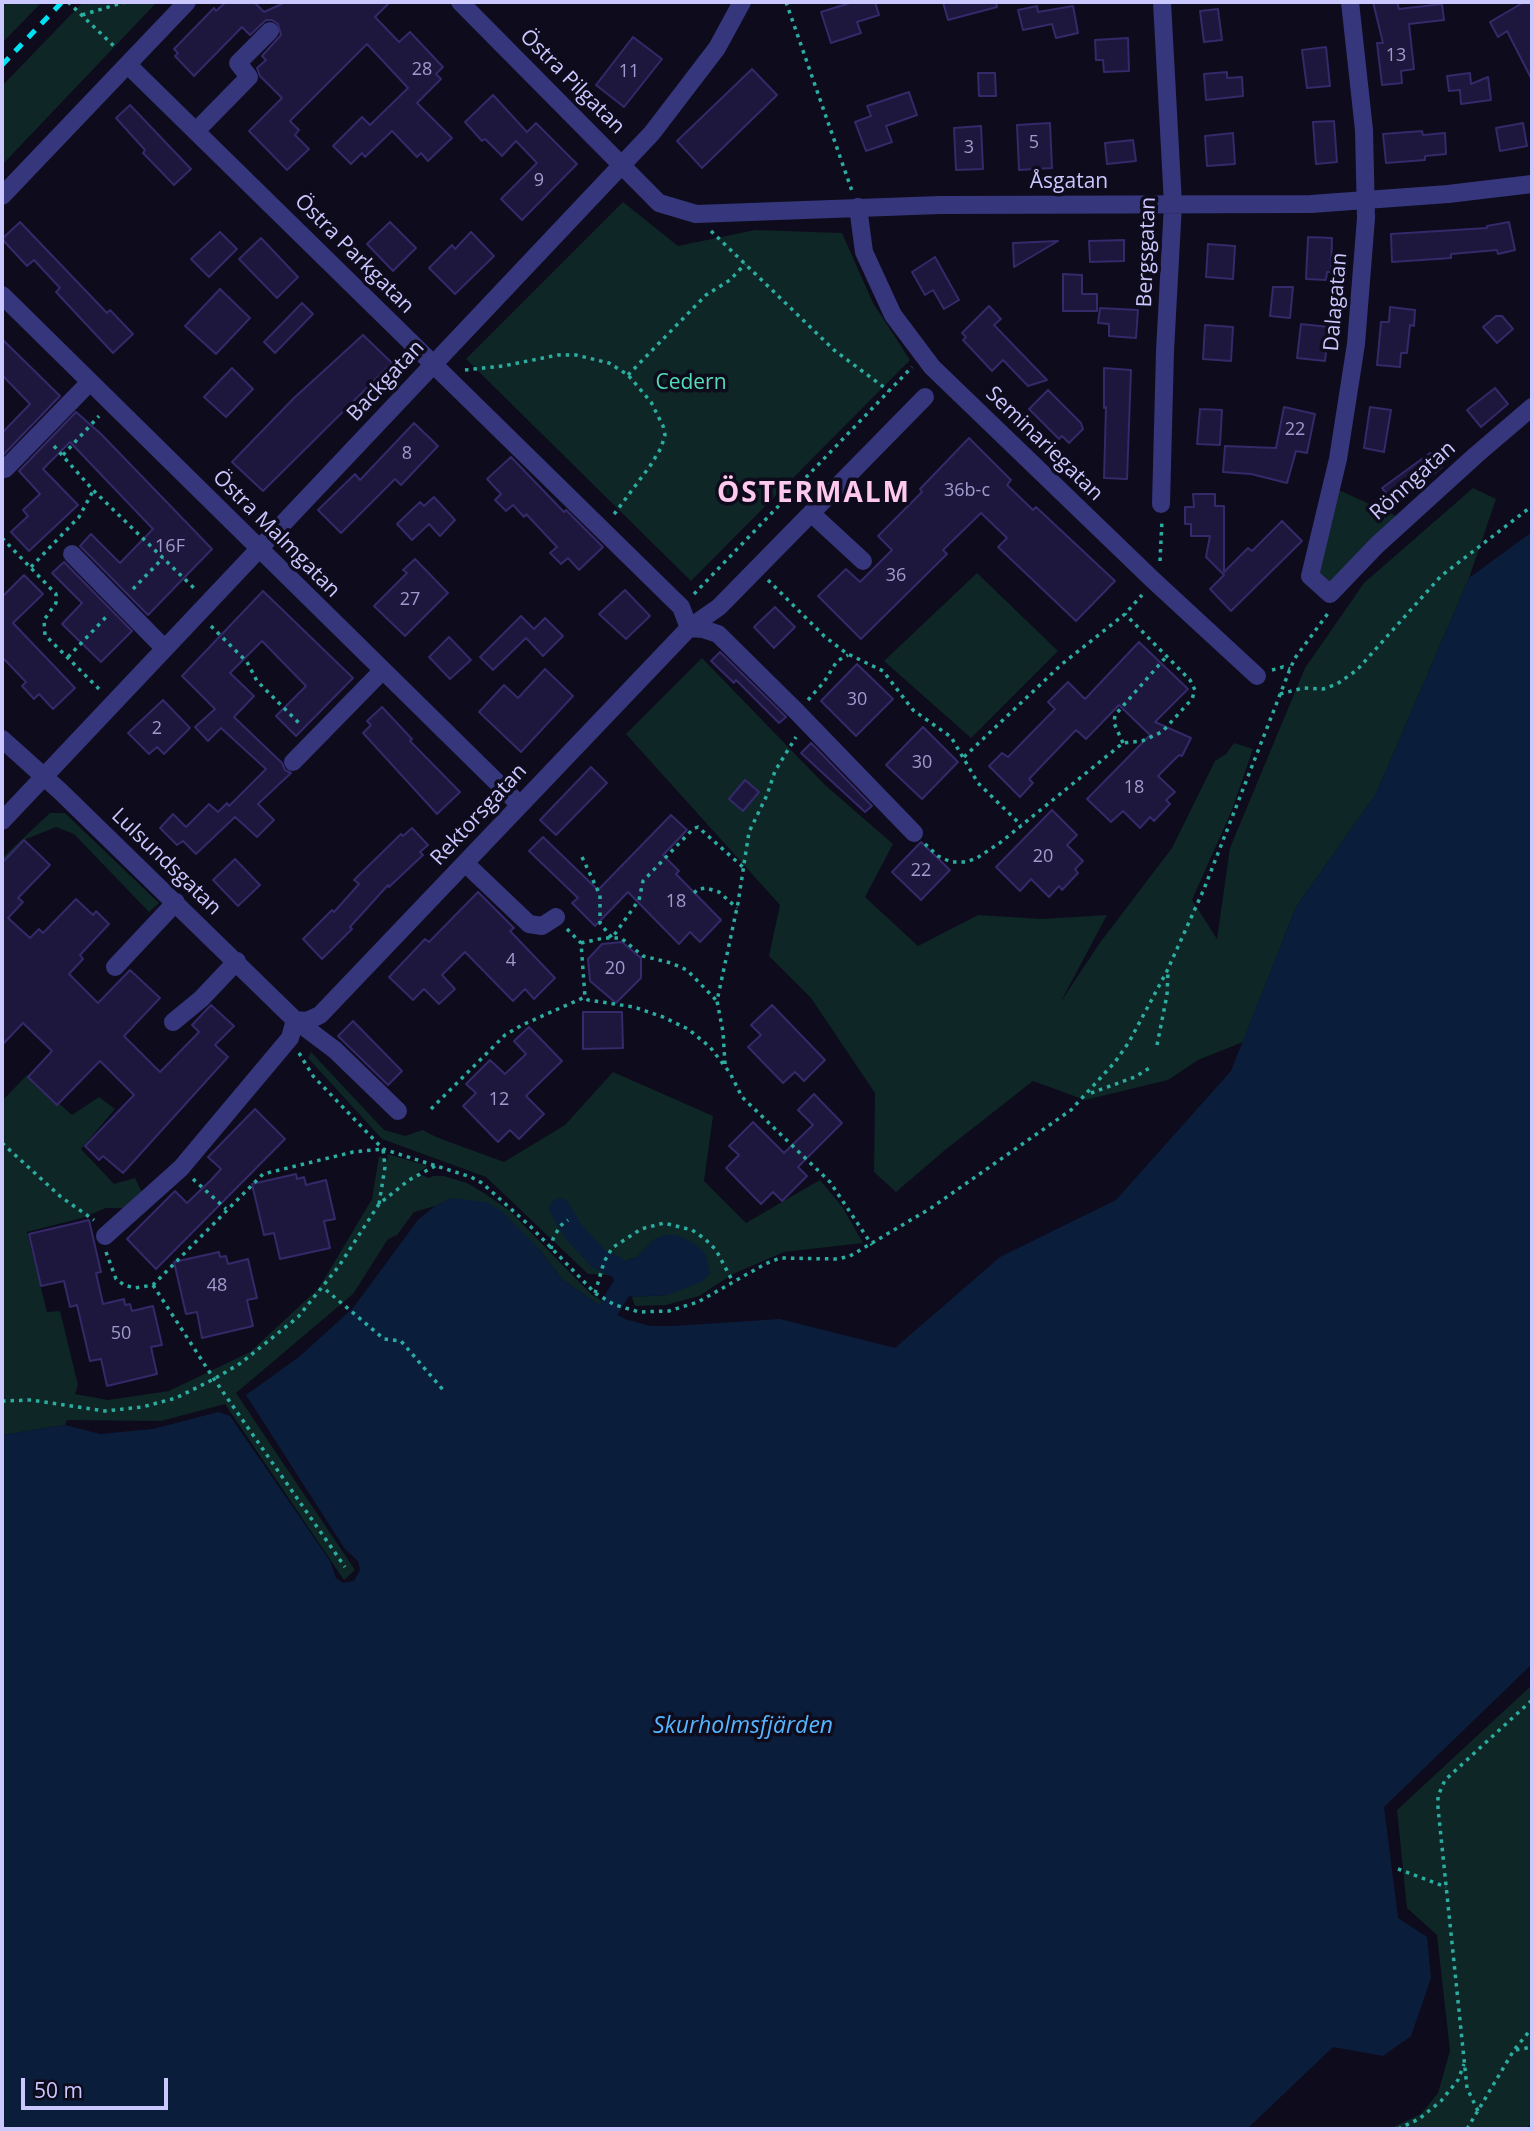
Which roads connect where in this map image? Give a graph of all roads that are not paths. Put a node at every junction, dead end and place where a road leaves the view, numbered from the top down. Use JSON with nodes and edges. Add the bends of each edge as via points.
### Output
{"nodes":[{"id":1,"x":187,"y":2,"type":"edge"},
{"id":2,"x":460,"y":2,"type":"edge"},
{"id":3,"x":742,"y":2,"type":"edge"},
{"id":4,"x":1162,"y":2,"type":"edge"},
{"id":5,"x":1350,"y":2,"type":"edge"},
{"id":6,"x":270,"y":31,"type":"dead end"},
{"id":7,"x":124,"y":58,"type":"junction"},
{"id":8,"x":197,"y":131,"type":"junction"},
{"id":9,"x":623,"y":164,"type":"junction"},
{"id":10,"x":1532,"y":184,"type":"edge"},
{"id":11,"x":2,"y":196,"type":"edge"},
{"id":12,"x":1367,"y":199,"type":"junction"},
{"id":13,"x":856,"y":203,"type":"junction"},
{"id":14,"x":1173,"y":204,"type":"junction"},
{"id":15,"x":2,"y":295,"type":"edge"},
{"id":16,"x":433,"y":364,"type":"junction"},
{"id":17,"x":89,"y":382,"type":"junction"},
{"id":18,"x":925,"y":397,"type":"dead end"},
{"id":19,"x":1532,"y":407,"type":"edge"},
{"id":20,"x":5,"y":468,"type":"dead end"},
{"id":21,"x":1161,"y":504,"type":"road end"},
{"id":22,"x":811,"y":513,"type":"junction"},
{"id":23,"x":259,"y":549,"type":"junction"},
{"id":24,"x":72,"y":554,"type":"dead end"},
{"id":25,"x":863,"y":561,"type":"dead end"},
{"id":26,"x":1333,"y":598,"type":"joint"},
{"id":27,"x":689,"y":628,"type":"junction"},
{"id":28,"x":164,"y":648,"type":"junction"},
{"id":29,"x":382,"y":671,"type":"junction"},
{"id":30,"x":1257,"y":676,"type":"dead end"},
{"id":31,"x":2,"y":739,"type":"edge"},
{"id":32,"x":293,"y":761,"type":"dead end"},
{"id":33,"x":43,"y":776,"type":"junction"},
{"id":34,"x":520,"y":805,"type":"junction"},
{"id":35,"x":2,"y":821,"type":"edge"},
{"id":36,"x":914,"y":833,"type":"road end"},
{"id":37,"x":465,"y":863,"type":"junction"},
{"id":38,"x":176,"y":902,"type":"junction"},
{"id":39,"x":556,"y":917,"type":"road end"},
{"id":40,"x":237,"y":961,"type":"junction"},
{"id":41,"x":115,"y":967,"type":"dead end"},
{"id":42,"x":295,"y":1020,"type":"junction"},
{"id":43,"x":173,"y":1022,"type":"dead end"},
{"id":44,"x":398,"y":1111,"type":"dead end"},
{"id":45,"x":105,"y":1236,"type":"road end"}],
"edges":[{"from":1,"to":7,"type":"street"},
{"from":2,"to":9,"type":"street","name":"Östra Pilgatan"},
{"from":3,"to":9,"type":"street","name":"Backgatan","via":[[717,48]]},
{"from":4,"to":14,"type":"street","name":"Bergsgatan"},
{"from":5,"to":12,"type":"street","name":"Dalagatan"},
{"from":6,"to":8,"type":"street","via":[[237,63],[249,77]]},
{"from":7,"to":8,"type":"street","name":"Östra Parkgatan"},
{"from":7,"to":11,"type":"street"},
{"from":8,"to":16,"type":"street","name":"Östra Parkgatan"},
{"from":9,"to":13,"type":"street","name":"Åsgatan","via":[[659,203],[696,214]]},
{"from":9,"to":16,"type":"street","name":"Backgatan"},
{"from":10,"to":12,"type":"street","name":"Åsgatan"},
{"from":12,"to":14,"type":"street","name":"Åsgatan","via":[[1311,204]]},
{"from":12,"to":26,"type":"street","name":"Dalagatan","via":[[1356,344],[1340,446],[1310,576]]},
{"from":13,"to":14,"type":"street","name":"Åsgatan"},
{"from":13,"to":30,"type":"street","name":"Seminariegatan","via":[[864,252],[893,315],[923,356]]},
{"from":14,"to":21,"type":"street","name":"Bergsgatan"},
{"from":15,"to":17,"type":"street","name":"Östra Malmgatan"},
{"from":16,"to":23,"type":"street","name":"Backgatan"},
{"from":16,"to":27,"type":"street","name":"Östra Parkgatan","via":[[681,607]]},
{"from":17,"to":20,"type":"street"},
{"from":17,"to":23,"type":"street","name":"Östra Malmgatan"},
{"from":18,"to":22,"type":"street","name":"Rektorsgatan"},
{"from":19,"to":26,"type":"street","name":"Rönngatan","via":[[1377,545]]},
{"from":22,"to":25,"type":"street"},
{"from":22,"to":27,"type":"street","name":"Rektorsgatan","via":[[719,607]]},
{"from":23,"to":28,"type":"street","name":"Backgatan"},
{"from":23,"to":29,"type":"street","name":"Östra Malmgatan"},
{"from":24,"to":28,"type":"street"},
{"from":27,"to":34,"type":"street","name":"Rektorsgatan"},
{"from":27,"to":36,"type":"street","via":[[718,634]]},
{"from":28,"to":33,"type":"street","name":"Backgatan"},
{"from":29,"to":32,"type":"street"},
{"from":29,"to":34,"type":"street","name":"Östra Malmgatan"},
{"from":31,"to":33,"type":"street","name":"Lulsundsgatan"},
{"from":33,"to":35,"type":"street","name":"Backgatan"},
{"from":33,"to":38,"type":"street","name":"Lulsundsgatan"},
{"from":34,"to":37,"type":"street","name":"Rektorsgatan"},
{"from":37,"to":39,"type":"street","via":[[529,924],[542,926]]},
{"from":37,"to":42,"type":"street","name":"Rektorsgatan","via":[[320,1016]]},
{"from":38,"to":40,"type":"street","name":"Lulsundsgatan"},
{"from":38,"to":41,"type":"street"},
{"from":40,"to":42,"type":"street","name":"Lulsundsgatan"},
{"from":40,"to":43,"type":"street"},
{"from":42,"to":44,"type":"street","name":"Lulsundsgatan","via":[[335,1050]]},
{"from":42,"to":45,"type":"street","via":[[290,1038],[181,1168]]}]}
